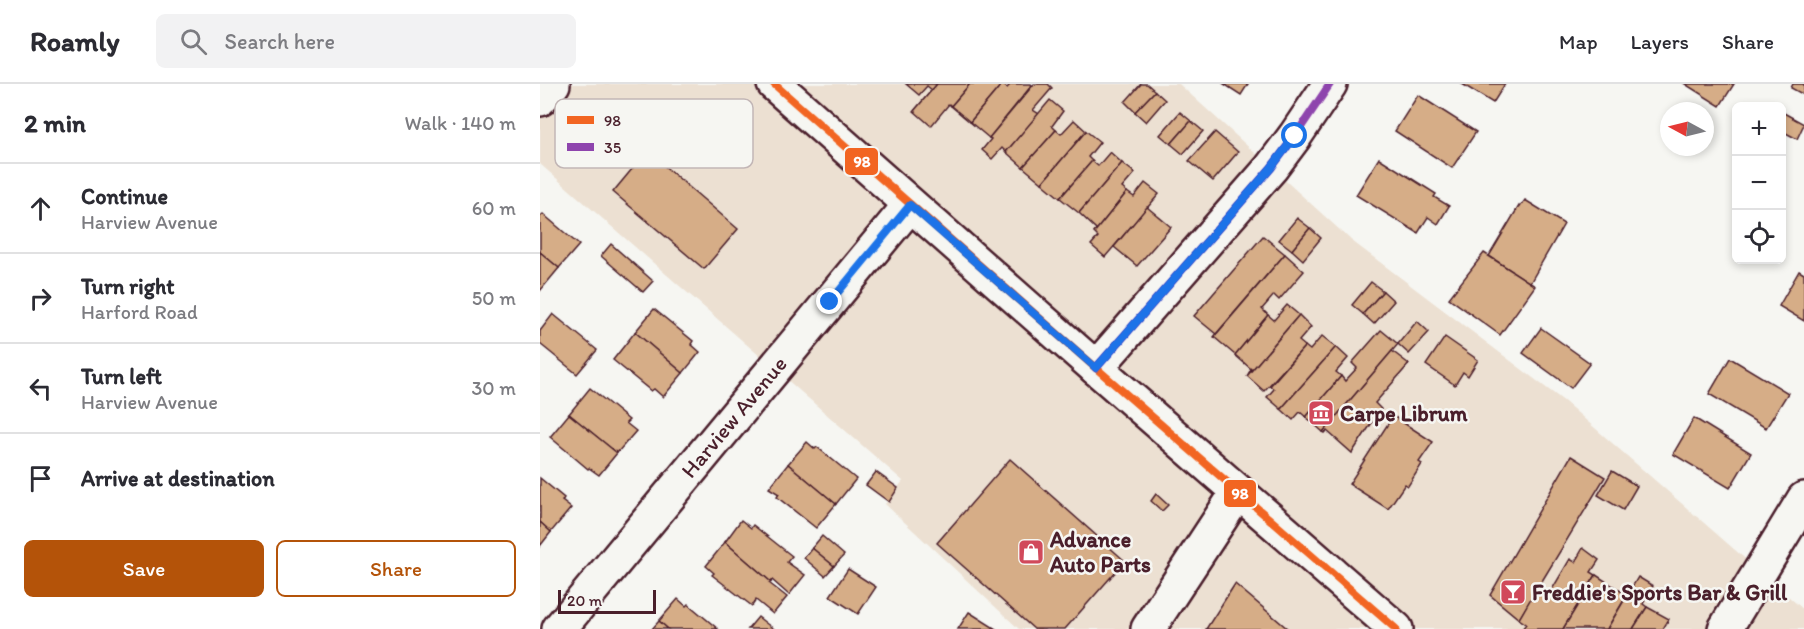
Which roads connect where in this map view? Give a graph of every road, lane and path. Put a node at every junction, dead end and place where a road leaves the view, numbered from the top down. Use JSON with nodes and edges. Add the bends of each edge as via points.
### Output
{"nodes":[{"id":1,"x":553,"y":84,"type":"edge"},
{"id":2,"x":774,"y":84,"type":"edge"},
{"id":3,"x":1330,"y":84,"type":"edge"},
{"id":4,"x":540,"y":99,"type":"edge"},
{"id":5,"x":910,"y":205,"type":"junction"},
{"id":6,"x":1096,"y":368,"type":"junction"},
{"id":7,"x":1238,"y":492,"type":"junction"},
{"id":8,"x":1804,"y":499,"type":"edge"},
{"id":9,"x":559,"y":629,"type":"edge"},
{"id":10,"x":1148,"y":629,"type":"edge"},
{"id":11,"x":1396,"y":629,"type":"edge"},
{"id":12,"x":1725,"y":629,"type":"edge"}],
"edges":[{"from":1,"to":4,"type":"street"},
{"from":2,"to":5,"type":"street"},
{"from":3,"to":6,"type":"street","via":[[1271,168]]},
{"from":5,"to":6,"type":"street"},
{"from":5,"to":9,"type":"street","name":"Harview Avenue"},
{"from":6,"to":7,"type":"street"},
{"from":7,"to":10,"type":"street"},
{"from":7,"to":11,"type":"street"},
{"from":8,"to":12,"type":"street"}]}
